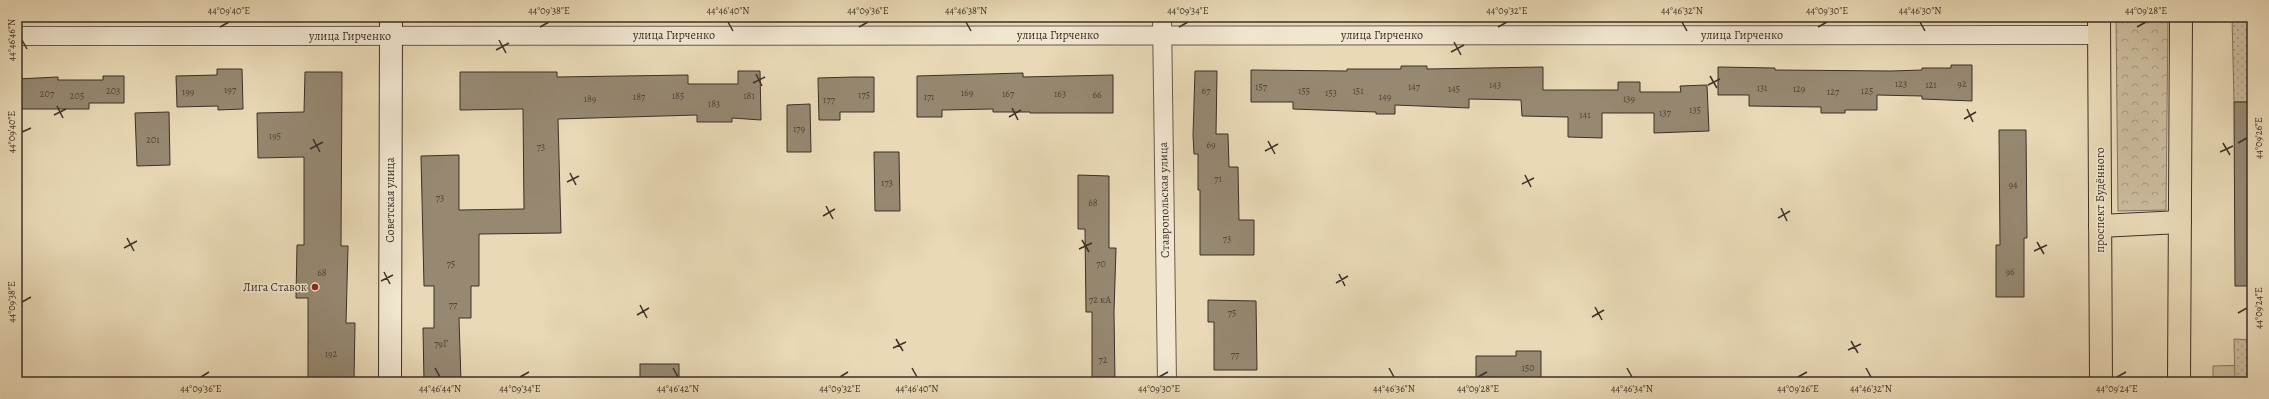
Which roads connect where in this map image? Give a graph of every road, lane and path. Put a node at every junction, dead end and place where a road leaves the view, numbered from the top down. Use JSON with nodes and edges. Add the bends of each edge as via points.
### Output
{"nodes":[{"id":1,"x":1162,"y":17,"type":"edge"},
{"id":2,"x":2181,"y":17,"type":"edge"},
{"id":3,"x":391,"y":26,"type":"edge"},
{"id":4,"x":2099,"y":26,"type":"edge"},
{"id":5,"x":1162,"y":35,"type":"junction"},
{"id":6,"x":17,"y":36,"type":"edge"},
{"id":7,"x":2180,"y":222,"type":"junction"},
{"id":8,"x":2100,"y":226,"type":"junction"},
{"id":9,"x":2252,"y":380,"type":"edge"},
{"id":10,"x":2208,"y":381,"type":"edge"},
{"id":11,"x":390,"y":382,"type":"edge"},
{"id":12,"x":1167,"y":382,"type":"edge"},
{"id":13,"x":2102,"y":382,"type":"edge"},
{"id":14,"x":2179,"y":382,"type":"edge"}],
"edges":[{"from":1,"to":5,"type":"street","name":"Ставропольская улица"},
{"from":2,"to":7,"type":"main road"},
{"from":3,"to":5,"type":"street","name":"улица Гирченко"},
{"from":3,"to":6,"type":"street","name":"улица Гирченко"},
{"from":3,"to":11,"type":"street","name":"Советская улица"},
{"from":4,"to":5,"type":"street","name":"улица Гирченко"},
{"from":4,"to":8,"type":"main road","name":"проспект Будённого"},
{"from":5,"to":12,"type":"street","name":"Ставропольская улица"},
{"from":7,"to":8,"type":"main road"},
{"from":7,"to":14,"type":"main road"},
{"from":8,"to":13,"type":"main road","name":"проспект Будённого"},
{"from":9,"to":10,"type":"path"}]}
